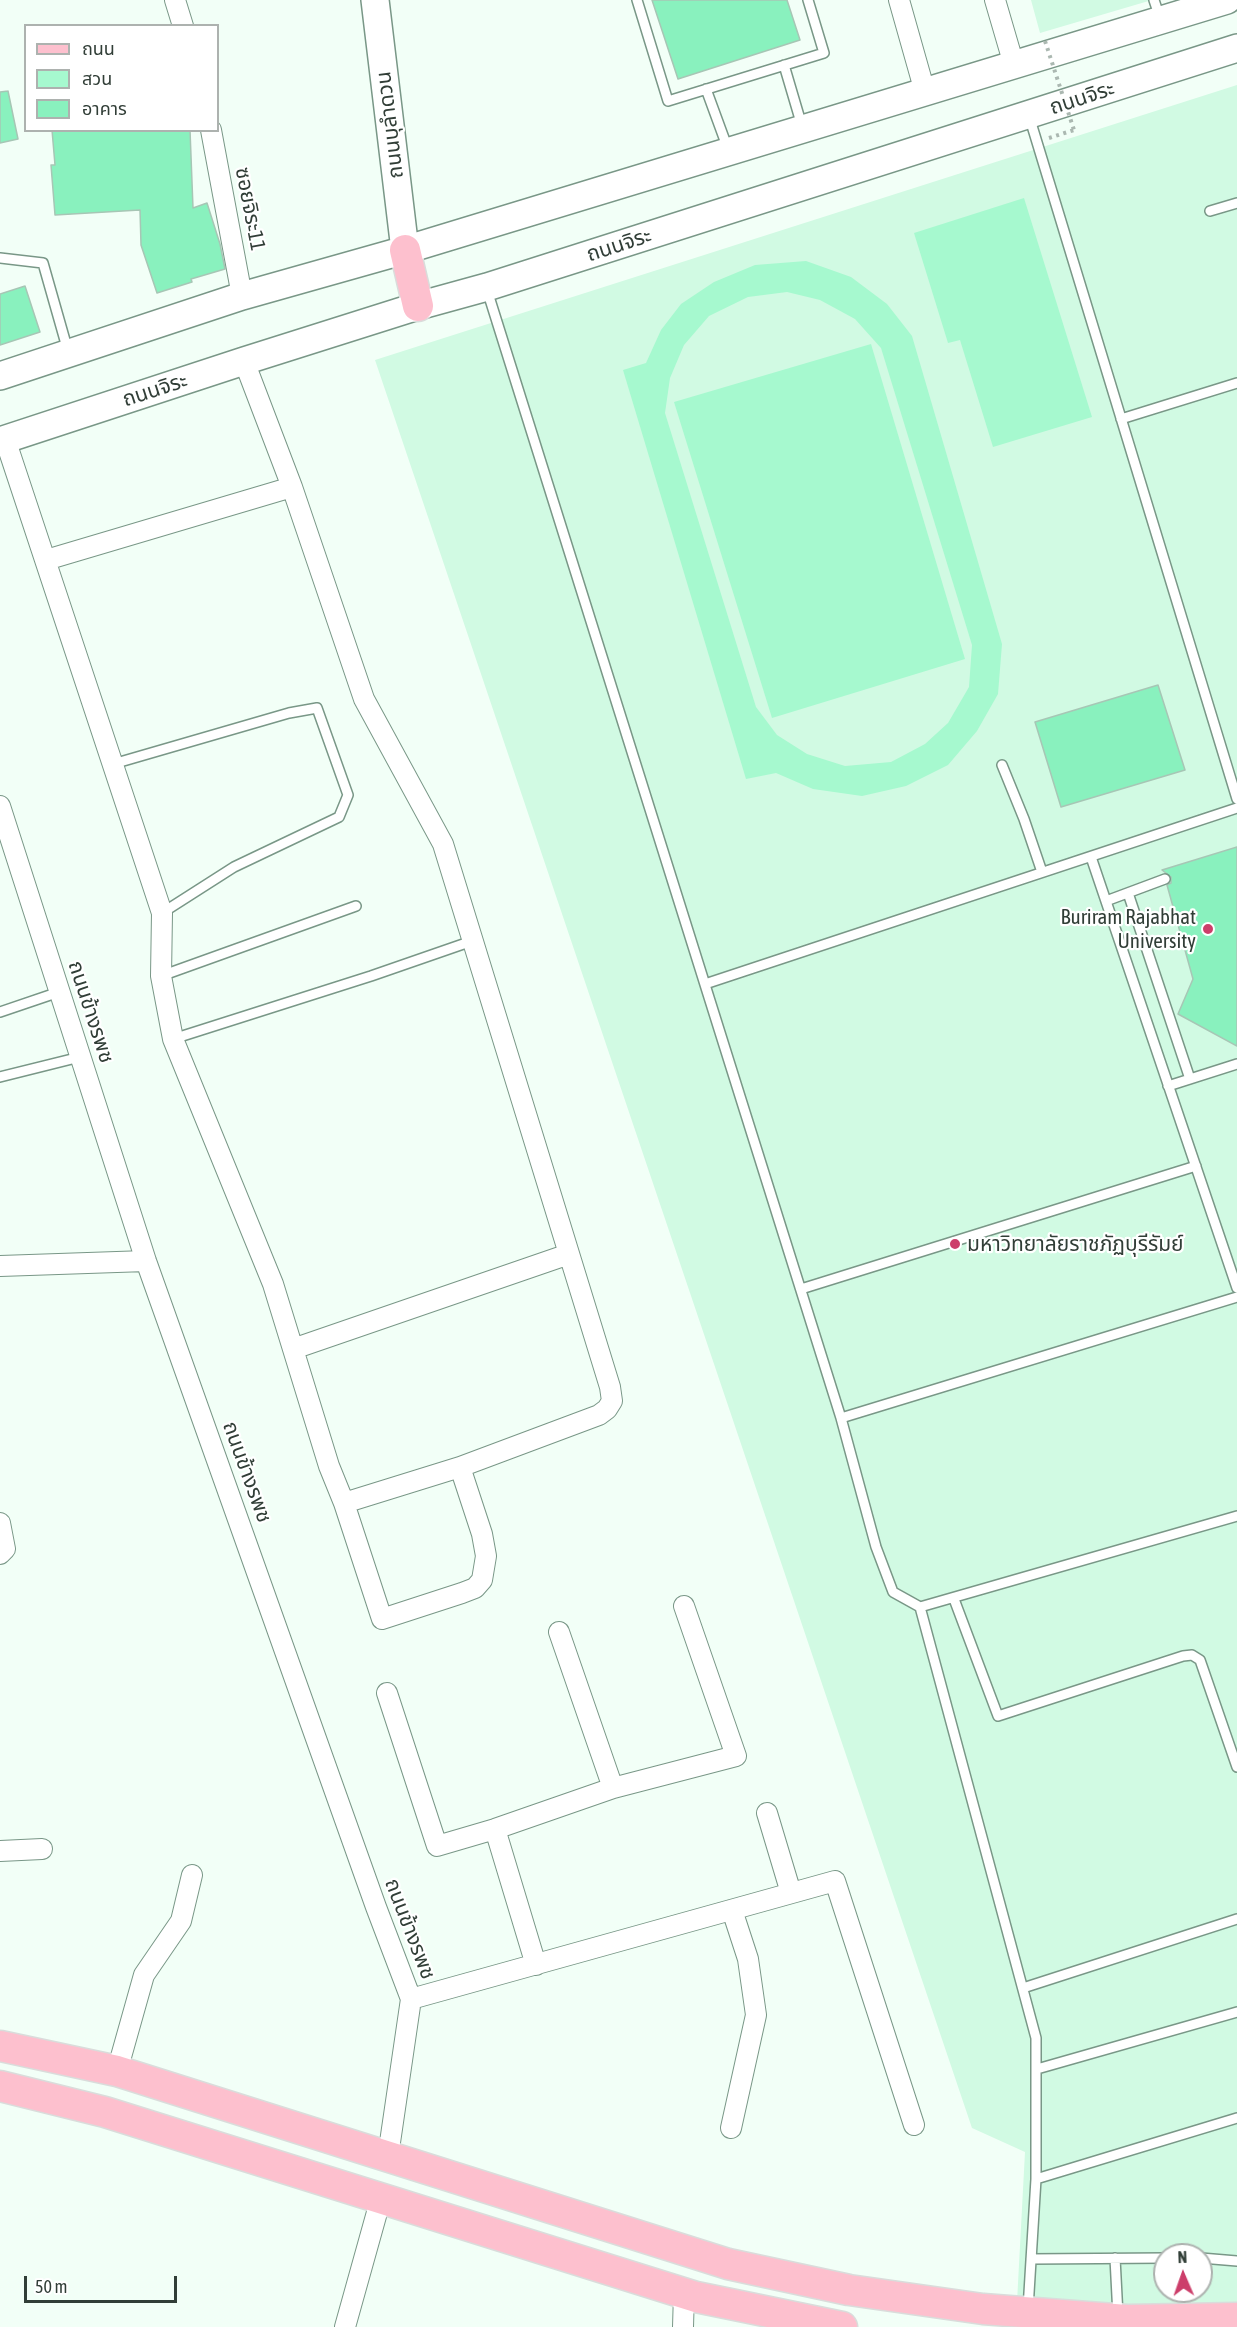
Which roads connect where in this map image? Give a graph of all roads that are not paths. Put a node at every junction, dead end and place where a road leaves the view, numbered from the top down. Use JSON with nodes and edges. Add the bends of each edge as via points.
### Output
{"nodes":[{"id":1,"x":175,"y":0,"type":"edge"},
{"id":2,"x":375,"y":0,"type":"edge"},
{"id":3,"x":637,"y":0,"type":"edge"},
{"id":4,"x":808,"y":0,"type":"edge"},
{"id":5,"x":899,"y":0,"type":"edge"},
{"id":6,"x":995,"y":0,"type":"edge"},
{"id":7,"x":1227,"y":0,"type":"edge"},
{"id":8,"x":1157,"y":10,"type":"edge"},
{"id":9,"x":182,"y":24,"type":"edge"},
{"id":10,"x":1237,"y":48,"type":"edge"},
{"id":11,"x":784,"y":65,"type":"junction"},
{"id":12,"x":1014,"y":65,"type":"junction"},
{"id":13,"x":706,"y":89,"type":"junction"},
{"id":14,"x":925,"y":92,"type":"junction"},
{"id":15,"x":1029,"y":114,"type":"junction"},
{"id":16,"x":803,"y":129,"type":"junction"},
{"id":17,"x":211,"y":132,"type":"edge"},
{"id":18,"x":729,"y":152,"type":"junction"},
{"id":19,"x":1237,"y":203,"type":"edge"},
{"id":20,"x":1210,"y":211,"type":"dead end"},
{"id":21,"x":405,"y":250,"type":"junction"},
{"id":22,"x":0,"y":258,"type":"edge"},
{"id":23,"x":487,"y":287,"type":"junction"},
{"id":24,"x":242,"y":296,"type":"junction"},
{"id":25,"x":418,"y":306,"type":"junction"},
{"id":26,"x":68,"y":353,"type":"junction"},
{"id":27,"x":244,"y":361,"type":"junction"},
{"id":28,"x":0,"y":376,"type":"edge"},
{"id":29,"x":1237,"y":383,"type":"edge"},
{"id":30,"x":1121,"y":419,"type":"junction"},
{"id":31,"x":3,"y":440,"type":"edge"},
{"id":32,"x":292,"y":487,"type":"junction"},
{"id":33,"x":46,"y":560,"type":"junction"},
{"id":34,"x":113,"y":764,"type":"junction"},
{"id":35,"x":1002,"y":765,"type":"dead end"},
{"id":36,"x":1237,"y":799,"type":"edge"},
{"id":37,"x":0,"y":806,"type":"edge"},
{"id":38,"x":1237,"y":808,"type":"edge"},
{"id":39,"x":1091,"y":857,"type":"junction"},
{"id":40,"x":1042,"y":873,"type":"junction"},
{"id":41,"x":1165,"y":879,"type":"dead end"},
{"id":42,"x":1128,"y":893,"type":"junction"},
{"id":43,"x":1106,"y":901,"type":"junction"},
{"id":44,"x":356,"y":906,"type":"dead end"},
{"id":45,"x":162,"y":913,"type":"junction"},
{"id":46,"x":472,"y":941,"type":"junction"},
{"id":47,"x":161,"y":976,"type":"junction"},
{"id":48,"x":705,"y":984,"type":"junction"},
{"id":49,"x":59,"y":992,"type":"junction"},
{"id":50,"x":0,"y":1012,"type":"edge"},
{"id":51,"x":173,"y":1039,"type":"junction"},
{"id":52,"x":80,"y":1057,"type":"junction"},
{"id":53,"x":1237,"y":1064,"type":"edge"},
{"id":54,"x":0,"y":1077,"type":"edge"},
{"id":55,"x":1190,"y":1079,"type":"junction"},
{"id":56,"x":1168,"y":1086,"type":"junction"},
{"id":57,"x":1196,"y":1166,"type":"junction"},
{"id":58,"x":569,"y":1254,"type":"junction"},
{"id":59,"x":146,"y":1261,"type":"junction"},
{"id":60,"x":0,"y":1266,"type":"edge"},
{"id":61,"x":1237,"y":1288,"type":"edge"},
{"id":62,"x":801,"y":1289,"type":"junction"},
{"id":63,"x":1237,"y":1298,"type":"edge"},
{"id":64,"x":293,"y":1349,"type":"junction"},
{"id":65,"x":841,"y":1418,"type":"junction"},
{"id":66,"x":460,"y":1467,"type":"junction"},
{"id":67,"x":344,"y":1503,"type":"junction"},
{"id":68,"x":1237,"y":1516,"type":"edge"},
{"id":69,"x":0,"y":1523,"type":"edge"},
{"id":70,"x":0,"y":1554,"type":"edge"},
{"id":71,"x":954,"y":1599,"type":"junction"},
{"id":72,"x":684,"y":1606,"type":"dead end"},
{"id":73,"x":920,"y":1607,"type":"junction"},
{"id":74,"x":559,"y":1632,"type":"dead end"},
{"id":75,"x":387,"y":1693,"type":"dead end"},
{"id":76,"x":1237,"y":1767,"type":"edge"},
{"id":77,"x":613,"y":1788,"type":"junction"},
{"id":78,"x":767,"y":1813,"type":"dead end"},
{"id":79,"x":495,"y":1829,"type":"junction"},
{"id":80,"x":42,"y":1849,"type":"dead end"},
{"id":81,"x":0,"y":1851,"type":"edge"},
{"id":82,"x":192,"y":1875,"type":"dead end"},
{"id":83,"x":791,"y":1893,"type":"junction"},
{"id":84,"x":732,"y":1910,"type":"junction"},
{"id":85,"x":1237,"y":1919,"type":"edge"},
{"id":86,"x":536,"y":1965,"type":"junction"},
{"id":87,"x":1023,"y":1988,"type":"junction"},
{"id":88,"x":411,"y":1999,"type":"junction"},
{"id":89,"x":1237,"y":2012,"type":"edge"},
{"id":90,"x":0,"y":2046,"type":"edge"},
{"id":91,"x":1037,"y":2069,"type":"junction"},
{"id":92,"x":117,"y":2071,"type":"junction"},
{"id":93,"x":0,"y":2086,"type":"edge"},
{"id":94,"x":1237,"y":2118,"type":"edge"},
{"id":95,"x":914,"y":2125,"type":"dead end"},
{"id":96,"x":731,"y":2128,"type":"dead end"},
{"id":97,"x":388,"y":2156,"type":"junction"},
{"id":98,"x":1036,"y":2179,"type":"junction"},
{"id":99,"x":381,"y":2198,"type":"junction"},
{"id":100,"x":1115,"y":2258,"type":"junction"},
{"id":101,"x":1153,"y":2258,"type":"edge"},
{"id":102,"x":1031,"y":2259,"type":"junction"},
{"id":103,"x":1213,"y":2259,"type":"edge"},
{"id":104,"x":1237,"y":2261,"type":"edge"},
{"id":105,"x":684,"y":2293,"type":"junction"},
{"id":106,"x":1028,"y":2313,"type":"junction"},
{"id":107,"x":1237,"y":2318,"type":"edge"},
{"id":108,"x":1118,"y":2319,"type":"junction"},
{"id":109,"x":345,"y":2327,"type":"edge"},
{"id":110,"x":683,"y":2327,"type":"edge"},
{"id":111,"x":842,"y":2327,"type":"edge"}],
"edges":[{"from":1,"to":9,"type":"street"},
{"from":2,"to":21,"type":"main road","name":"ถนนบุลำดวน"},
{"from":3,"to":13,"type":"lane","via":[[668,101]]},
{"from":4,"to":11,"type":"lane","via":[[824,53]]},
{"from":5,"to":14,"type":"street"},
{"from":6,"to":12,"type":"street"},
{"from":7,"to":8,"type":"main road"},
{"from":8,"to":12,"type":"main road"},
{"from":10,"to":15,"type":"main road","name":"ถนนจิระ"},
{"from":11,"to":13,"type":"lane"},
{"from":11,"to":16,"type":"lane"},
{"from":12,"to":14,"type":"main road"},
{"from":13,"to":18,"type":"lane"},
{"from":14,"to":16,"type":"main road"},
{"from":15,"to":23,"type":"main road","name":"ถนนจิระ"},
{"from":15,"to":30,"type":"lane"},
{"from":16,"to":18,"type":"main road"},
{"from":17,"to":24,"type":"street","name":"ซอยจิระ11"},
{"from":18,"to":21,"type":"main road"},
{"from":19,"to":20,"type":"lane"},
{"from":21,"to":24,"type":"main road"},
{"from":21,"to":25,"type":"main road"},
{"from":22,"to":26,"type":"lane","via":[[43,263]]},
{"from":23,"to":25,"type":"main road","name":"ถนนจิระ"},
{"from":23,"to":48,"type":"lane"},
{"from":24,"to":26,"type":"main road"},
{"from":25,"to":27,"type":"main road","name":"ถนนจิระ"},
{"from":26,"to":28,"type":"main road"},
{"from":27,"to":31,"type":"main road","name":"ถนนจิระ"},
{"from":27,"to":32,"type":"street"},
{"from":29,"to":30,"type":"lane"},
{"from":30,"to":36,"type":"lane"},
{"from":31,"to":33,"type":"street"},
{"from":32,"to":33,"type":"street"},
{"from":32,"to":46,"type":"street","via":[[364,699],[442,844]]},
{"from":33,"to":34,"type":"street"},
{"from":34,"to":45,"type":"street"},
{"from":34,"to":45,"type":"lane","via":[[317,708],[348,795],[339,817],[234,867]]},
{"from":35,"to":40,"type":"lane"},
{"from":37,"to":49,"type":"street","name":"ถนนข้างรพช"},
{"from":38,"to":39,"type":"lane"},
{"from":39,"to":40,"type":"lane"},
{"from":39,"to":43,"type":"lane"},
{"from":40,"to":48,"type":"lane"},
{"from":41,"to":42,"type":"lane"},
{"from":42,"to":43,"type":"lane"},
{"from":42,"to":55,"type":"lane"},
{"from":43,"to":56,"type":"lane"},
{"from":44,"to":47,"type":"lane"},
{"from":45,"to":47,"type":"street"},
{"from":46,"to":51,"type":"lane"},
{"from":46,"to":58,"type":"street"},
{"from":47,"to":51,"type":"street"},
{"from":48,"to":62,"type":"lane"},
{"from":49,"to":50,"type":"lane"},
{"from":49,"to":52,"type":"street","name":"ถนนข้างรพช"},
{"from":51,"to":64,"type":"street","via":[[273,1284]]},
{"from":52,"to":54,"type":"lane"},
{"from":52,"to":59,"type":"street","name":"ถนนข้างรพช"},
{"from":53,"to":55,"type":"lane"},
{"from":55,"to":56,"type":"lane"},
{"from":56,"to":57,"type":"lane"},
{"from":57,"to":61,"type":"lane"},
{"from":57,"to":62,"type":"lane"},
{"from":58,"to":64,"type":"street"},
{"from":58,"to":66,"type":"street","via":[[612,1401],[599,1415]]},
{"from":59,"to":60,"type":"street"},
{"from":59,"to":88,"type":"street","name":"ถนนข้างรพช"},
{"from":62,"to":65,"type":"lane"},
{"from":63,"to":65,"type":"lane"},
{"from":64,"to":67,"type":"street"},
{"from":65,"to":73,"type":"lane","via":[[876,1547],[893,1592]]},
{"from":66,"to":67,"type":"street"},
{"from":66,"to":67,"type":"street","via":[[482,1534],[486,1556],[482,1580],[475,1588],[382,1619]]},
{"from":68,"to":71,"type":"lane"},
{"from":69,"to":70,"type":"street","via":[[5,1549]]},
{"from":71,"to":73,"type":"lane"},
{"from":71,"to":76,"type":"lane","via":[[998,1716],[1192,1655],[1200,1659]]},
{"from":72,"to":77,"type":"street","via":[[736,1756]]},
{"from":73,"to":87,"type":"lane"},
{"from":74,"to":77,"type":"street"},
{"from":75,"to":79,"type":"street","via":[[437,1846]]},
{"from":77,"to":79,"type":"street"},
{"from":78,"to":83,"type":"street"},
{"from":79,"to":86,"type":"street"},
{"from":80,"to":81,"type":"street"},
{"from":82,"to":92,"type":"street","via":[[181,1921],[144,1975]]},
{"from":83,"to":84,"type":"street"},
{"from":83,"to":95,"type":"street","via":[[835,1881]]},
{"from":84,"to":86,"type":"street"},
{"from":84,"to":96,"type":"street","via":[[748,1959],[756,2015]]},
{"from":85,"to":87,"type":"lane"},
{"from":86,"to":88,"type":"street"},
{"from":87,"to":91,"type":"lane","via":[[1036,2038]]},
{"from":88,"to":97,"type":"street","name":"ถนนข้างรพช"},
{"from":89,"to":91,"type":"lane"},
{"from":90,"to":92,"type":"main road"},
{"from":91,"to":98,"type":"lane"},
{"from":92,"to":97,"type":"main road"},
{"from":93,"to":99,"type":"main road","via":[[105,2112]]},
{"from":94,"to":98,"type":"lane"},
{"from":97,"to":99,"type":"main road"},
{"from":97,"to":106,"type":"main road","via":[[728,2264],[849,2290]]},
{"from":98,"to":102,"type":"lane"},
{"from":99,"to":105,"type":"main road"},
{"from":99,"to":109,"type":"street"},
{"from":100,"to":101,"type":"lane"},
{"from":100,"to":102,"type":"lane"},
{"from":100,"to":108,"type":"lane"},
{"from":102,"to":106,"type":"lane"},
{"from":103,"to":104,"type":"lane"},
{"from":105,"to":110,"type":"street"},
{"from":105,"to":111,"type":"main road"},
{"from":106,"to":108,"type":"main road"},
{"from":107,"to":108,"type":"main road"}]}
